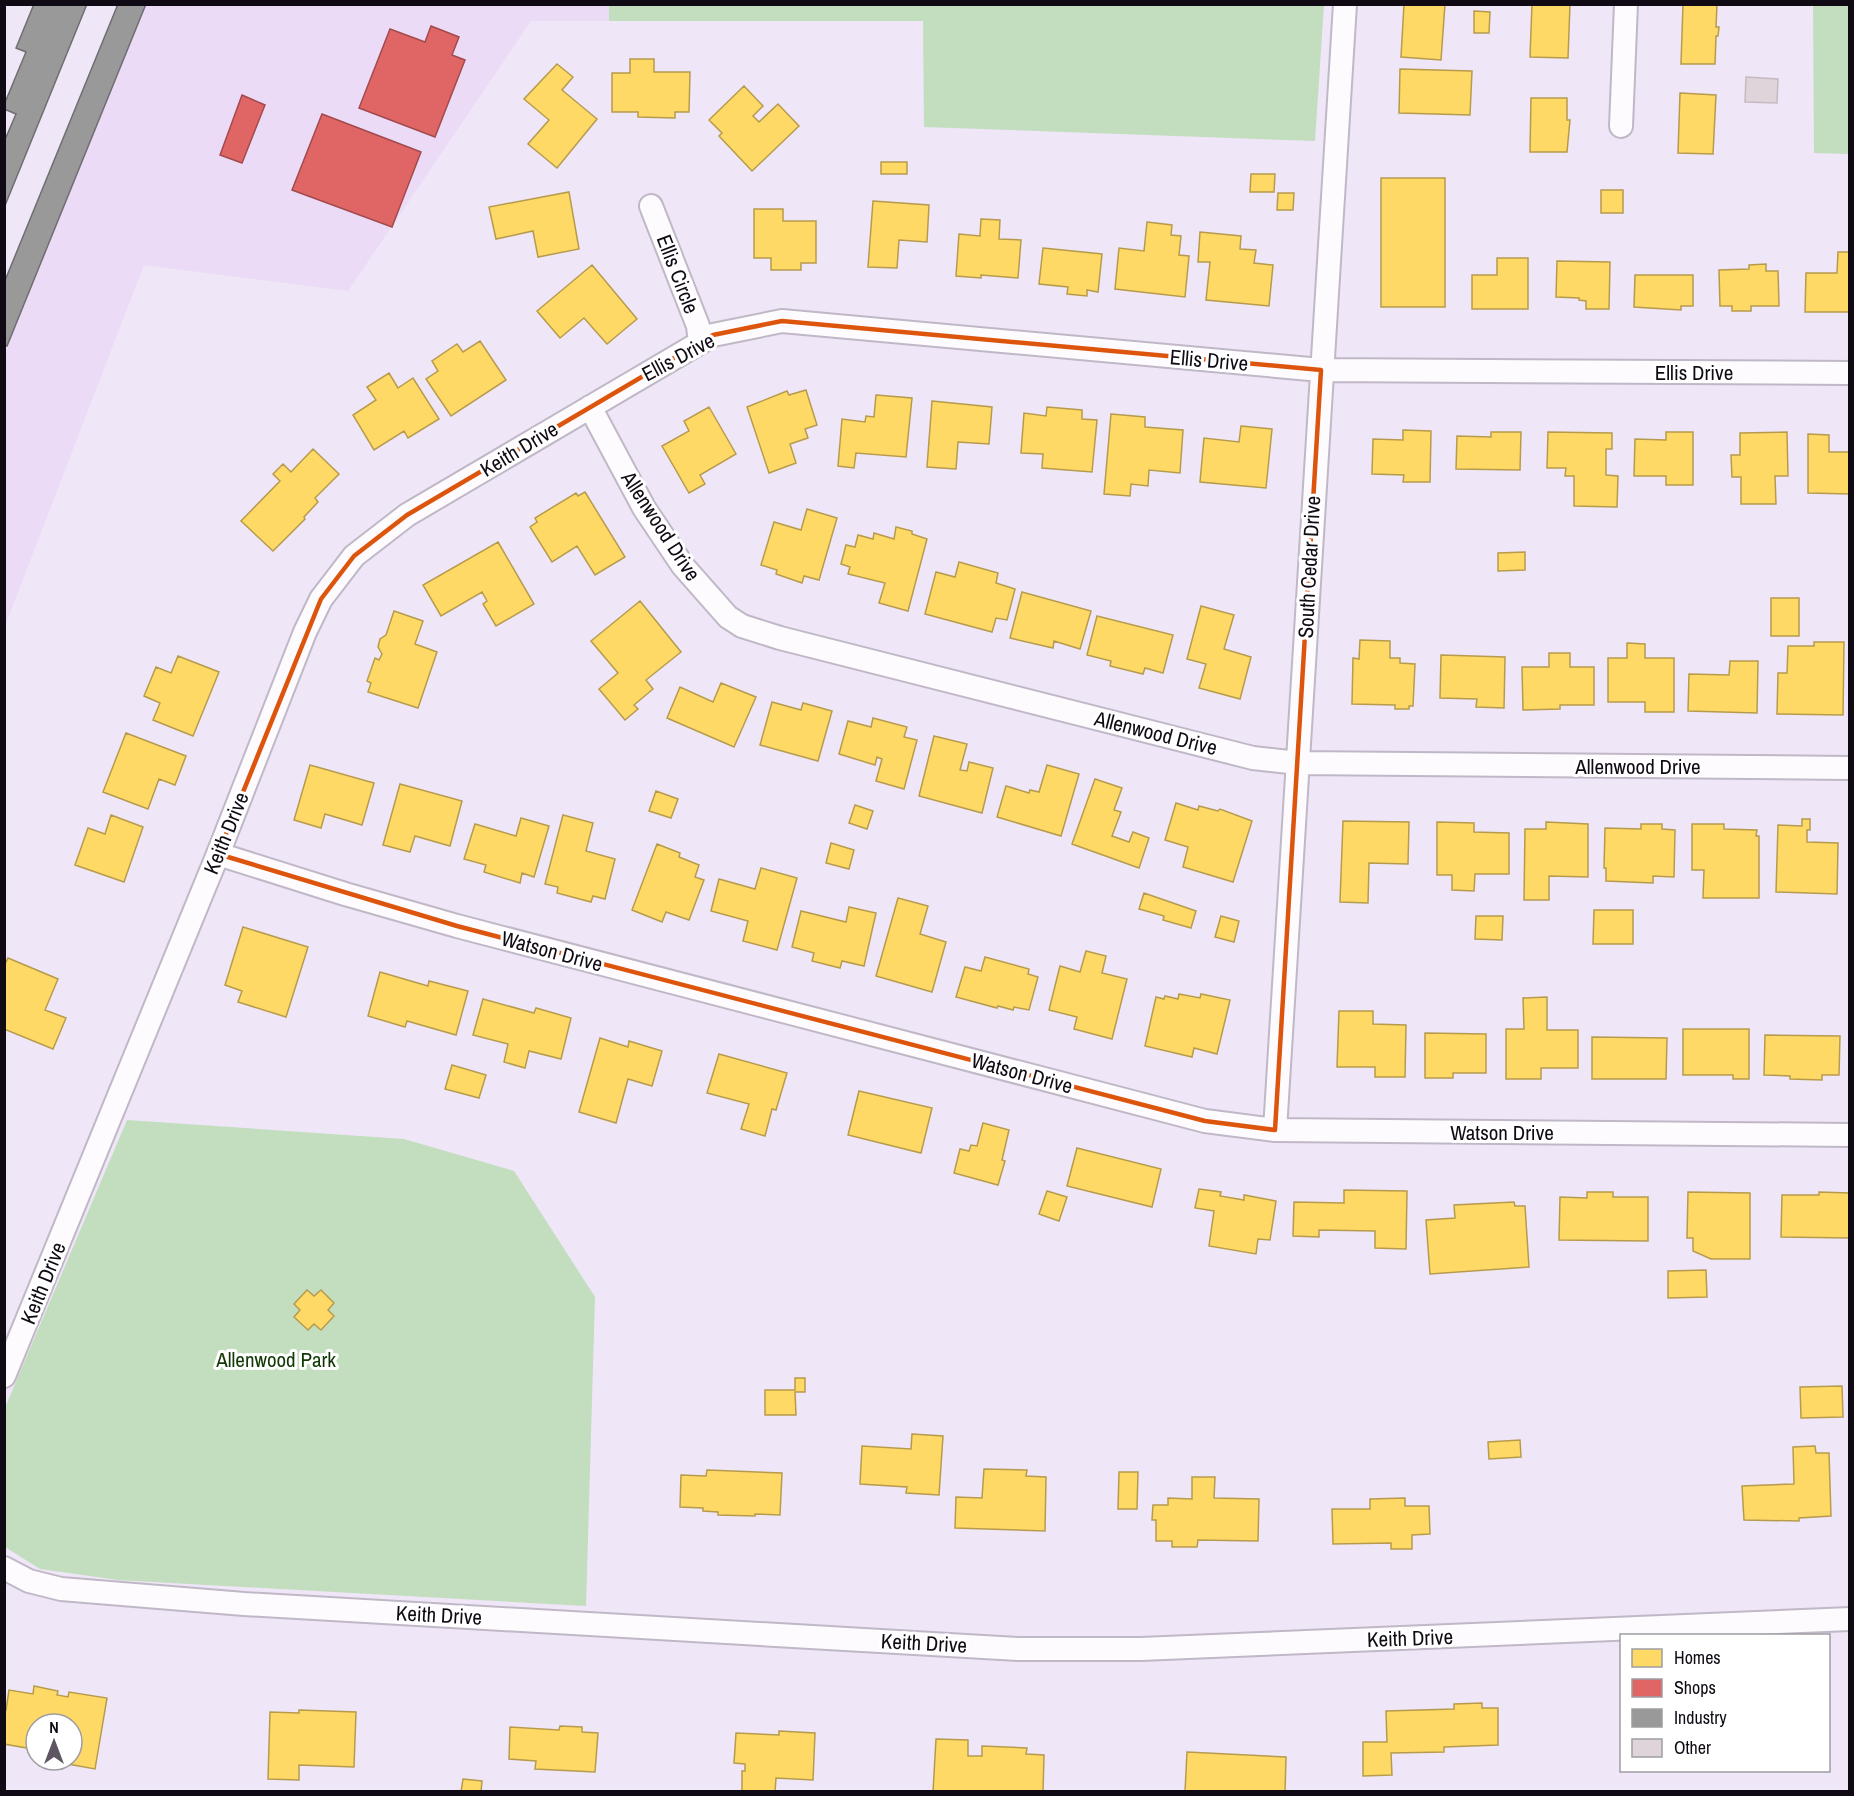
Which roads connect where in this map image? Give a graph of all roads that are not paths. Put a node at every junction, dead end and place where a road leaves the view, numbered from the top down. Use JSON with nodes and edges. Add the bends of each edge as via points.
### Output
{"nodes":[{"id":1,"x":1345,"y":4,"type":"edge"},
{"id":2,"x":1626,"y":4,"type":"edge"},
{"id":3,"x":1621,"y":126,"type":"dead end"},
{"id":4,"x":651,"y":206,"type":"dead end"},
{"id":5,"x":700,"y":343,"type":"junction"},
{"id":6,"x":1321,"y":370,"type":"junction"},
{"id":7,"x":1850,"y":373,"type":"edge"},
{"id":8,"x":590,"y":406,"type":"junction"},
{"id":9,"x":1298,"y":763,"type":"junction"},
{"id":10,"x":1850,"y":768,"type":"edge"},
{"id":11,"x":218,"y":854,"type":"junction"},
{"id":12,"x":1275,"y":1130,"type":"junction"},
{"id":13,"x":1850,"y":1135,"type":"edge"},
{"id":14,"x":4,"y":1376,"type":"edge"},
{"id":15,"x":4,"y":1568,"type":"edge"},
{"id":16,"x":1850,"y":1619,"type":"edge"}],
"edges":[{"from":1,"to":6,"type":"street","name":"South Cedar Drive"},
{"from":2,"to":3,"type":"street"},
{"from":4,"to":5,"type":"street","name":"Ellis Circle","via":[[698,326]]},
{"from":5,"to":6,"type":"street","name":"Ellis Drive","via":[[713,335],[782,321]]},
{"from":5,"to":8,"type":"street","name":"Ellis Drive"},
{"from":6,"to":7,"type":"street","name":"Ellis Drive"},
{"from":6,"to":9,"type":"street","name":"South Cedar Drive"},
{"from":8,"to":9,"type":"street","name":"Allenwood Drive","via":[[644,508],[682,566],[728,617],[742,626],[1253,758]]},
{"from":8,"to":11,"type":"street","name":"Keith Drive","via":[[407,515],[354,556],[321,599],[305,632]]},
{"from":9,"to":10,"type":"street","name":"Allenwood Drive"},
{"from":9,"to":12,"type":"street","name":"South Cedar Drive"},
{"from":11,"to":12,"type":"street","name":"Watson Drive","via":[[469,929],[1205,1121]]},
{"from":11,"to":14,"type":"street","name":"Keith Drive"},
{"from":12,"to":13,"type":"street","name":"Watson Drive"},
{"from":15,"to":16,"type":"street","name":"Keith Drive","via":[[29,1581],[61,1589],[221,1602],[1018,1649],[1141,1649]]}]}
